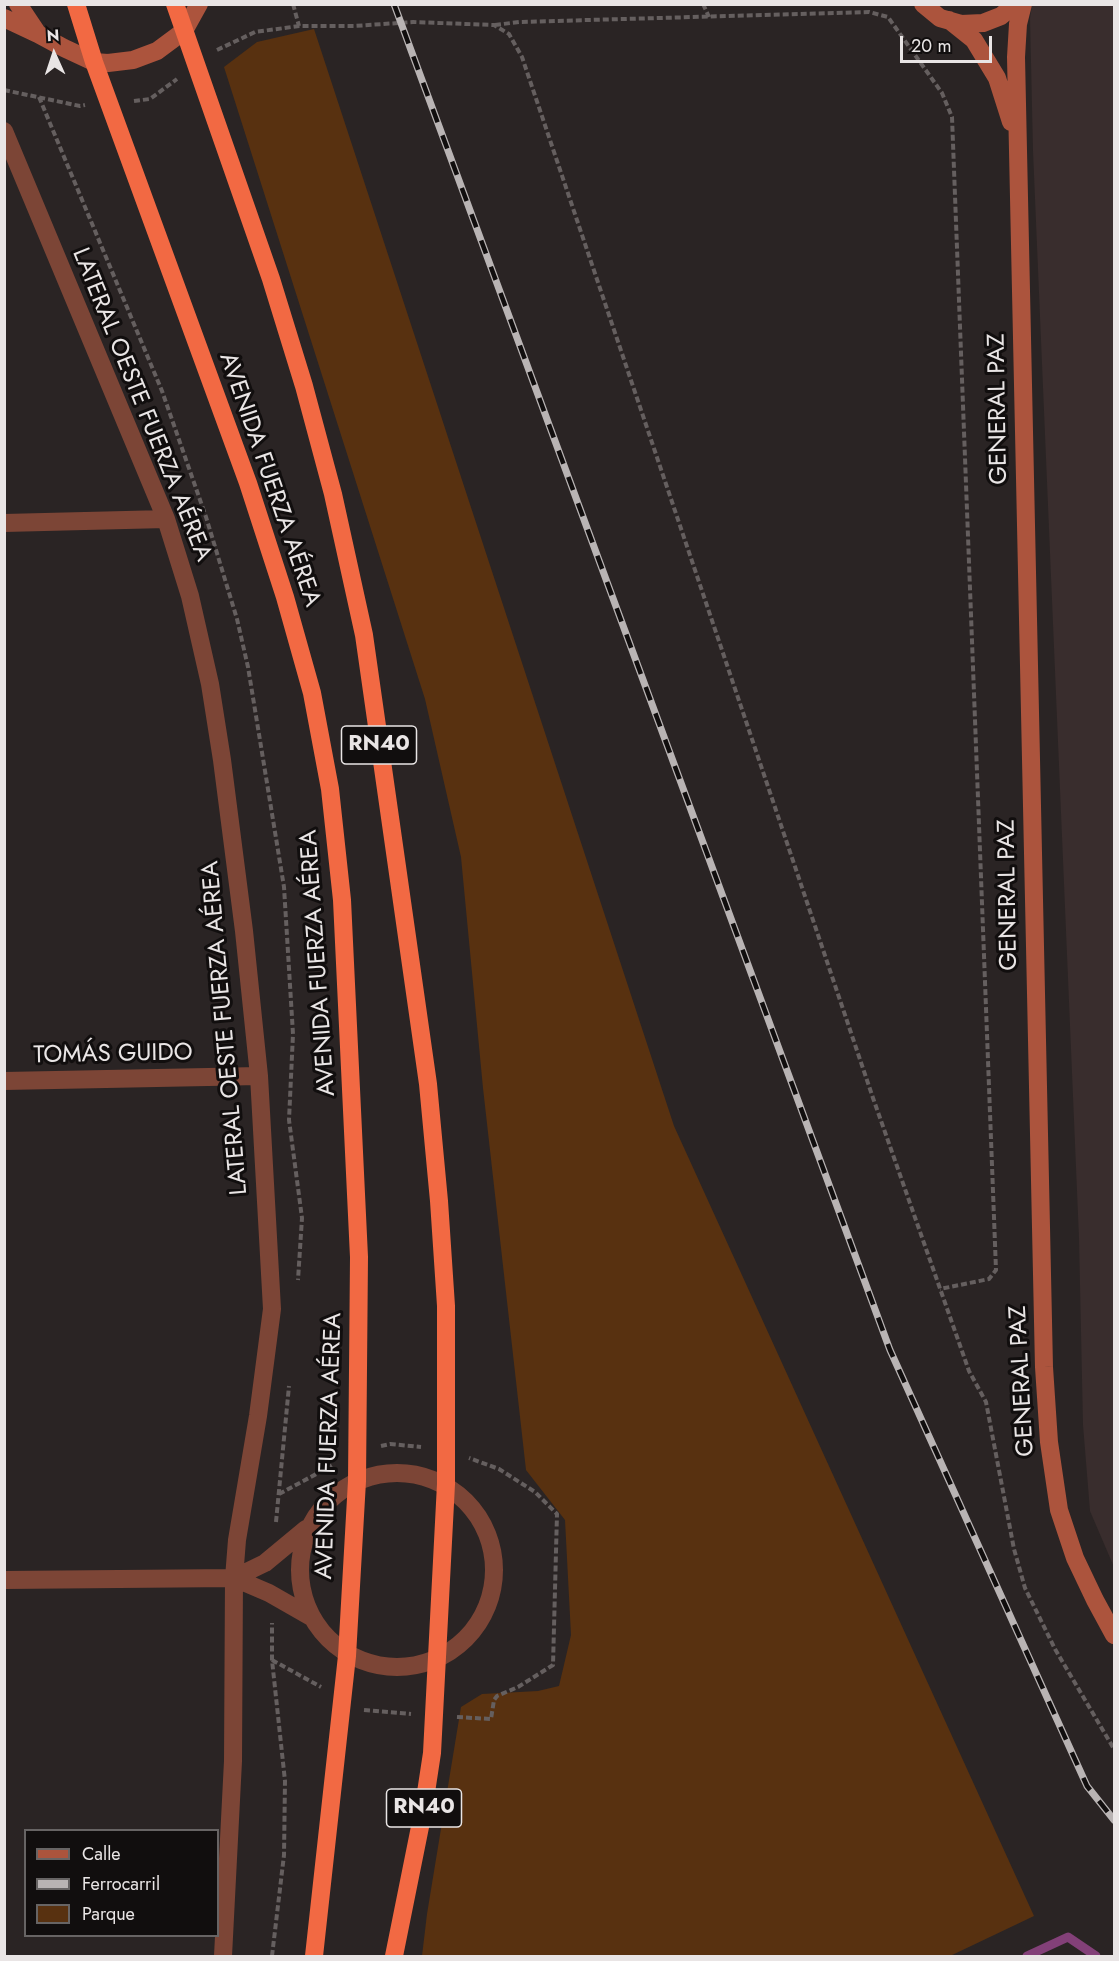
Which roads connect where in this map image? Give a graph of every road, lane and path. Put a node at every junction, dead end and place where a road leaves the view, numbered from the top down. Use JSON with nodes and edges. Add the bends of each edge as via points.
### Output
{"nodes":[{"id":1,"x":18,"y":4,"type":"edge"},
{"id":2,"x":76,"y":4,"type":"edge"},
{"id":3,"x":175,"y":4,"type":"edge"},
{"id":4,"x":199,"y":4,"type":"edge"},
{"id":5,"x":292,"y":4,"type":"edge"},
{"id":6,"x":703,"y":4,"type":"edge"},
{"id":7,"x":923,"y":4,"type":"edge"},
{"id":8,"x":1016,"y":4,"type":"edge"},
{"id":9,"x":1023,"y":4,"type":"edge"},
{"id":10,"x":710,"y":17,"type":"junction"},
{"id":11,"x":4,"y":18,"type":"edge"},
{"id":12,"x":949,"y":20,"type":"junction"},
{"id":13,"x":494,"y":25,"type":"junction"},
{"id":14,"x":184,"y":31,"type":"junction"},
{"id":15,"x":38,"y":34,"type":"junction"},
{"id":16,"x":94,"y":62,"type":"junction"},
{"id":17,"x":4,"y":131,"type":"edge"},
{"id":18,"x":1017,"y":141,"type":"junction"},
{"id":19,"x":166,"y":519,"type":"junction"},
{"id":20,"x":4,"y":523,"type":"edge"},
{"id":21,"x":259,"y":1076,"type":"junction"},
{"id":22,"x":4,"y":1081,"type":"edge"},
{"id":23,"x":940,"y":1289,"type":"junction"},
{"id":24,"x":357,"y":1481,"type":"junction"},
{"id":25,"x":446,"y":1484,"type":"junction"},
{"id":26,"x":306,"y":1529,"type":"junction"},
{"id":27,"x":234,"y":1578,"type":"junction"},
{"id":28,"x":4,"y":1580,"type":"edge"},
{"id":29,"x":311,"y":1617,"type":"junction"},
{"id":30,"x":1114,"y":1635,"type":"edge"},
{"id":31,"x":347,"y":1656,"type":"junction"},
{"id":32,"x":439,"y":1658,"type":"junction"},
{"id":33,"x":272,"y":1660,"type":"dead end"},
{"id":34,"x":1114,"y":1749,"type":"edge"},
{"id":35,"x":223,"y":1956,"type":"edge"},
{"id":36,"x":272,"y":1956,"type":"edge"},
{"id":37,"x":314,"y":1956,"type":"edge"},
{"id":38,"x":394,"y":1956,"type":"edge"}],
"edges":[{"from":1,"to":15,"type":"main road"},
{"from":2,"to":16,"type":"highway","name":"AVENIDA FUERZA AÉREA","number":"RN40"},
{"from":3,"to":14,"type":"highway","name":"AVENIDA FUERZA AÉREA","number":"RN40"},
{"from":4,"to":14,"type":"main road"},
{"from":5,"to":13,"type":"path","via":[[299,26],[413,22]]},
{"from":6,"to":10,"type":"path"},
{"from":7,"to":12,"type":"main road","name":"GENERAL PAZ","via":[[940,18]]},
{"from":8,"to":12,"type":"main road","via":[[983,23]]},
{"from":9,"to":18,"type":"main road","name":"GENERAL PAZ","via":[[1016,57]]},
{"from":10,"to":13,"type":"path"},
{"from":10,"to":23,"type":"path","via":[[869,12],[888,18],[942,93],[952,117],[996,1270],[989,1279]]},
{"from":11,"to":15,"type":"main road"},
{"from":12,"to":18,"type":"main road","name":"GENERAL PAZ","via":[[974,40],[997,78]]},
{"from":13,"to":23,"type":"path","via":[[509,34],[522,57]]},
{"from":14,"to":16,"type":"main road","via":[[158,51],[133,60]]},
{"from":14,"to":25,"type":"highway","name":"AVENIDA FUERZA AÉREA","number":"RN40","via":[[271,279],[304,386],[333,494],[363,635],[428,1084],[446,1306]]},
{"from":15,"to":16,"type":"main road"},
{"from":16,"to":24,"type":"highway","name":"AVENIDA FUERZA AÉREA","number":"RN40","via":[[248,483],[312,693],[330,789],[342,900],[359,1257]]},
{"from":17,"to":19,"type":"street","name":"LATERAL OESTE FUERZA AÉREA"},
{"from":18,"to":30,"type":"main road","name":"GENERAL PAZ","via":[[1048,1442],[1059,1510],[1075,1558]]},
{"from":19,"to":20,"type":"street"},
{"from":19,"to":21,"type":"street","name":"LATERAL OESTE FUERZA AÉREA","via":[[190,596],[210,684]]},
{"from":21,"to":22,"type":"street","name":"TOMÁS GUIDO"},
{"from":21,"to":27,"type":"street","name":"LATERAL OESTE FUERZA AÉREA","via":[[272,1309]]},
{"from":23,"to":34,"type":"path","via":[[969,1371],[986,1402],[1025,1588],[1055,1649]]},
{"from":24,"to":25,"type":"street","via":[[389,1474]]},
{"from":24,"to":26,"type":"street","via":[[332,1495]]},
{"from":24,"to":31,"type":"highway","name":"AVENIDA FUERZA AÉREA","number":"RN40"},
{"from":25,"to":32,"type":"highway","name":"AVENIDA FUERZA AÉREA","number":"RN40"},
{"from":25,"to":32,"type":"street","via":[[483,1522],[492,1547],[495,1573],[492,1598],[479,1623],[463,1641]]},
{"from":26,"to":27,"type":"street","via":[[265,1563]]},
{"from":26,"to":29,"type":"street","via":[[299,1559],[299,1588]]},
{"from":27,"to":28,"type":"street"},
{"from":27,"to":29,"type":"street"},
{"from":27,"to":35,"type":"street","name":"LATERAL OESTE FUERZA AÉREA","via":[[233,1761]]},
{"from":29,"to":31,"type":"street"},
{"from":31,"to":32,"type":"street","via":[[395,1667]]},
{"from":31,"to":37,"type":"highway","name":"AVENIDA FUERZA AÉREA","number":"RN40"},
{"from":32,"to":38,"type":"highway","name":"AVENIDA FUERZA AÉREA","number":"RN40","via":[[423,1812]]},
{"from":33,"to":36,"type":"path","via":[[285,1781],[284,1856]]}]}
